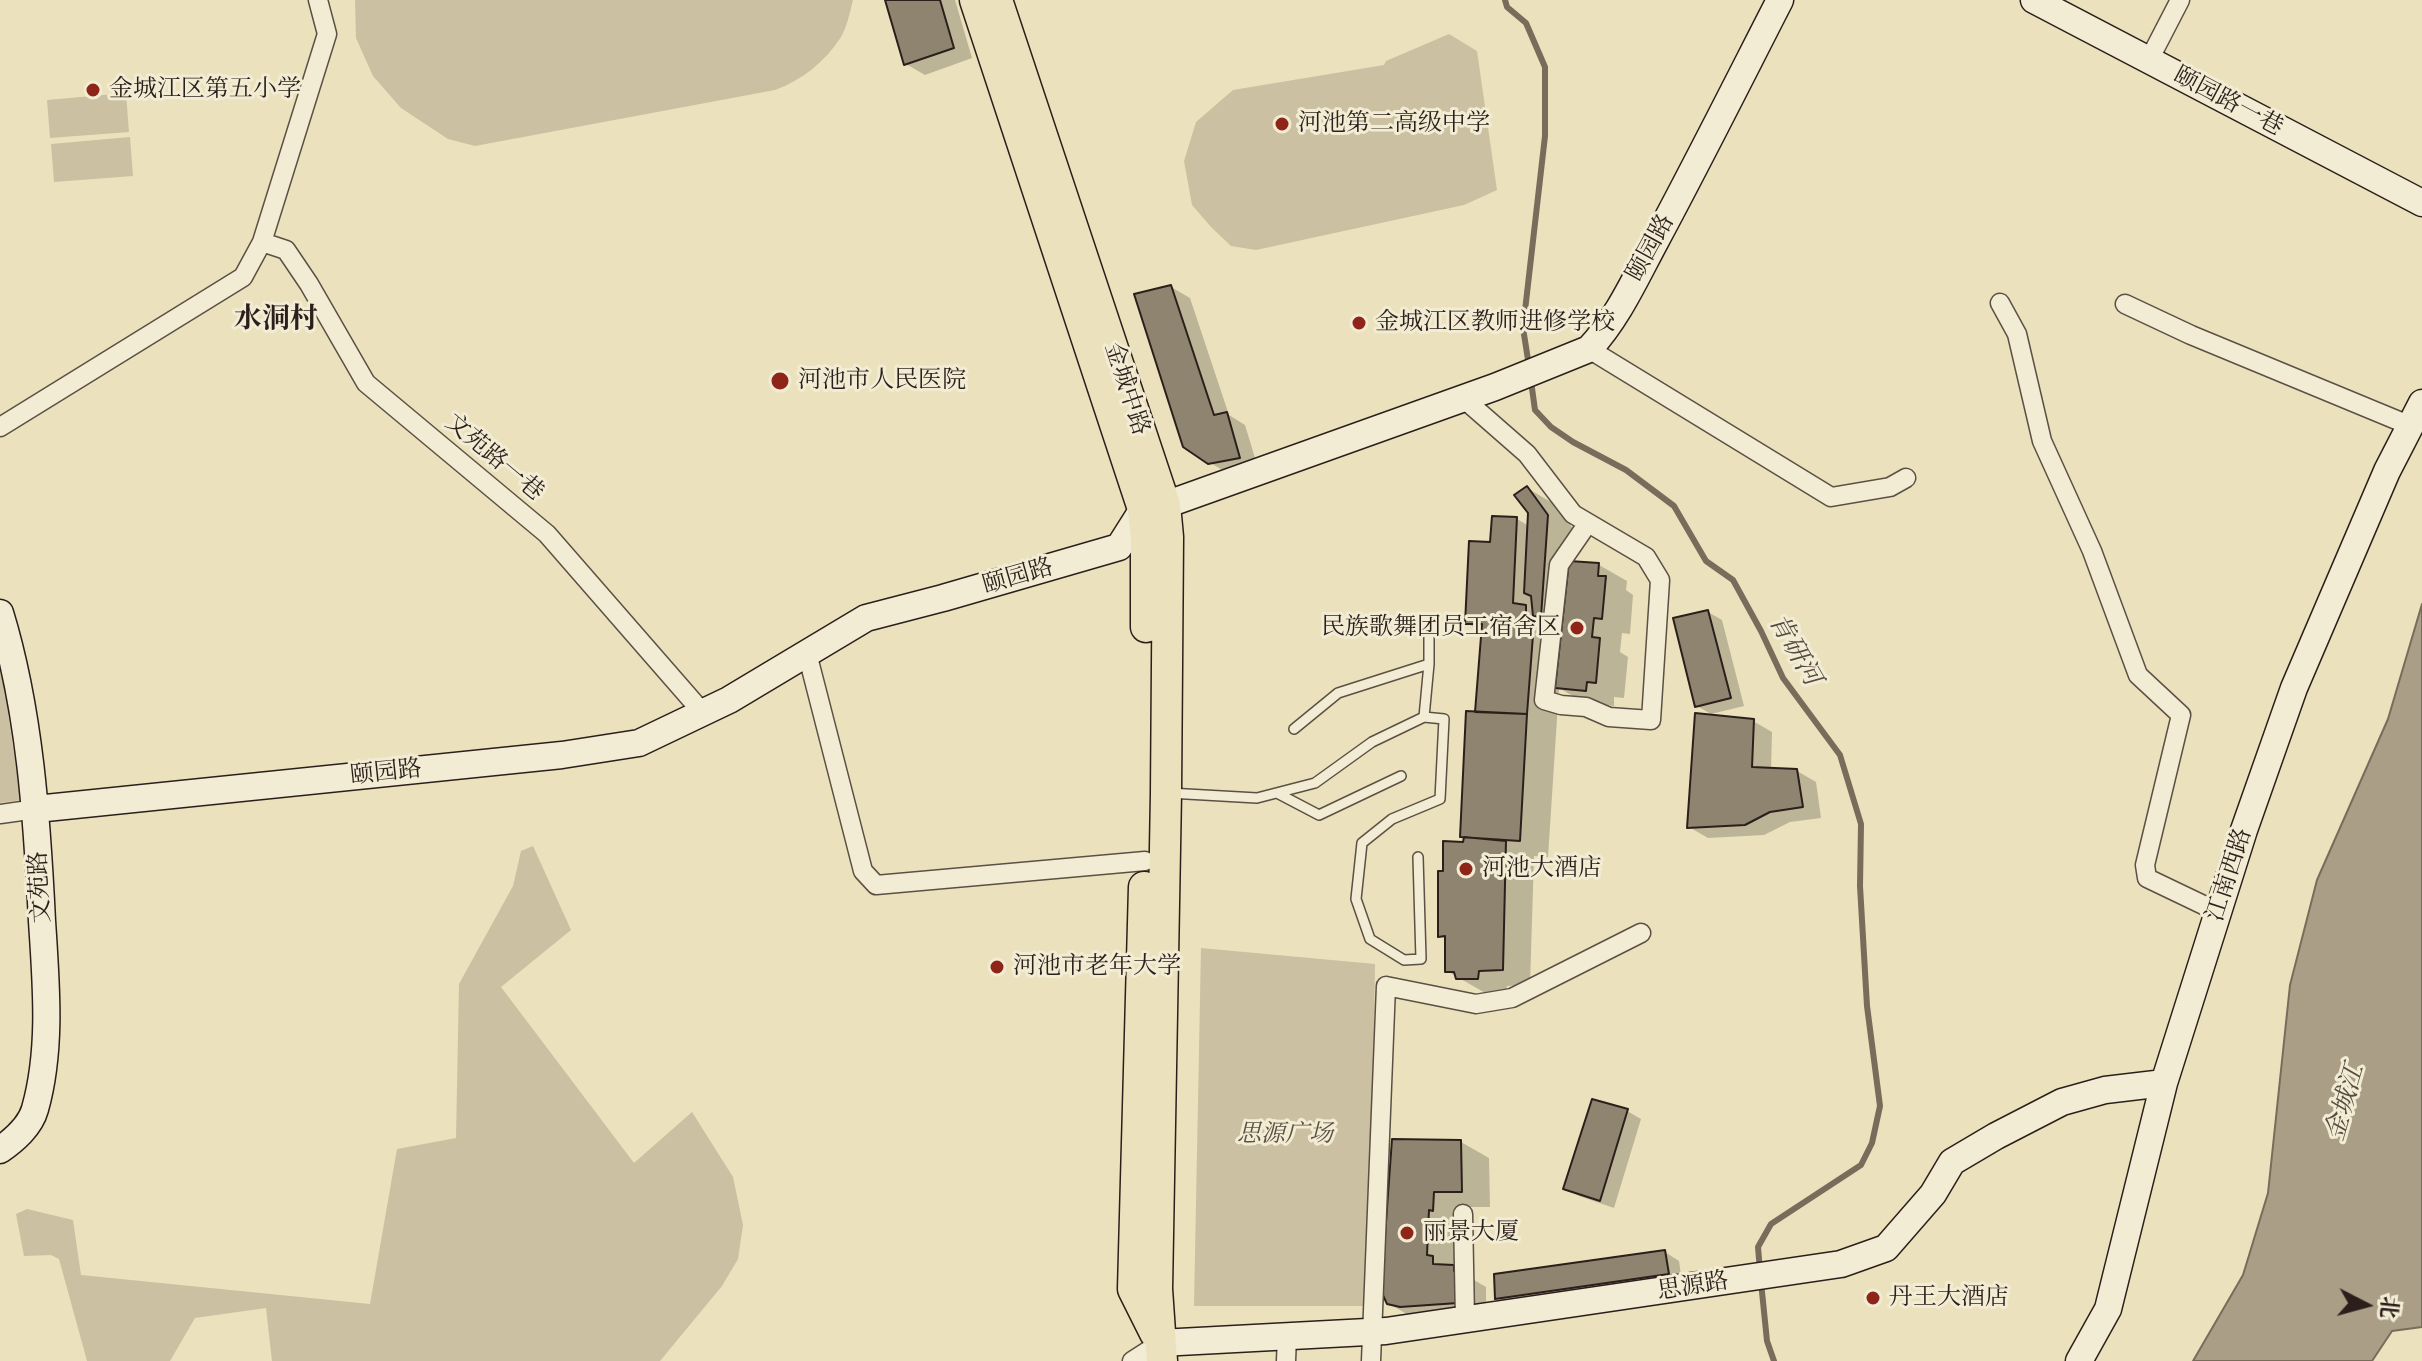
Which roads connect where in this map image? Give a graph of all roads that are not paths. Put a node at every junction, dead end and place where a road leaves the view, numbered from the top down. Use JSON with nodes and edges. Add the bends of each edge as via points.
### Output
{"nodes":[{"id":1,"x":318,"y":0,"type":"edge"},
{"id":2,"x":975,"y":0,"type":"edge"},
{"id":3,"x":997,"y":0,"type":"edge"},
{"id":4,"x":1780,"y":0,"type":"edge"},
{"id":5,"x":2034,"y":0,"type":"edge"},
{"id":6,"x":2180,"y":0,"type":"edge"},
{"id":7,"x":2149,"y":60,"type":"junction"},
{"id":8,"x":2422,"y":203,"type":"edge"},
{"id":9,"x":262,"y":242,"type":"junction"},
{"id":10,"x":2000,"y":303,"type":"dead end"},
{"id":11,"x":2125,"y":304,"type":"dead end"},
{"id":12,"x":1589,"y":349,"type":"junction"},
{"id":13,"x":1463,"y":398,"type":"junction"},
{"id":14,"x":2416,"y":415,"type":"edge"},
{"id":15,"x":0,"y":427,"type":"edge"},
{"id":16,"x":1906,"y":478,"type":"dead end"},
{"id":17,"x":1154,"y":507,"type":"junction"},
{"id":18,"x":1588,"y":523,"type":"junction"},
{"id":19,"x":0,"y":613,"type":"edge"},
{"id":20,"x":1429,"y":628,"type":"dead end"},
{"id":21,"x":807,"y":653,"type":"junction"},
{"id":22,"x":1429,"y":664,"type":"junction"},
{"id":23,"x":703,"y":713,"type":"junction"},
{"id":24,"x":1424,"y":717,"type":"junction"},
{"id":25,"x":1294,"y":729,"type":"dead end"},
{"id":26,"x":1401,"y":776,"type":"dead end"},
{"id":27,"x":1156,"y":791,"type":"junction"},
{"id":28,"x":1277,"y":793,"type":"junction"},
{"id":29,"x":36,"y":809,"type":"junction"},
{"id":30,"x":0,"y":814,"type":"edge"},
{"id":31,"x":1418,"y":857,"type":"dead end"},
{"id":32,"x":1145,"y":861,"type":"junction"},
{"id":33,"x":2218,"y":912,"type":"junction"},
{"id":34,"x":1641,"y":933,"type":"dead end"},
{"id":35,"x":2164,"y":1083,"type":"junction"},
{"id":36,"x":0,"y":1150,"type":"edge"},
{"id":37,"x":1463,"y":1214,"type":"dead end"},
{"id":38,"x":1465,"y":1319,"type":"junction"},
{"id":39,"x":1373,"y":1331,"type":"junction"},
{"id":40,"x":1286,"y":1348,"type":"edge"},
{"id":41,"x":1161,"y":1352,"type":"edge"},
{"id":42,"x":1132,"y":1361,"type":"edge"},
{"id":43,"x":1371,"y":1361,"type":"edge"},
{"id":44,"x":2079,"y":1361,"type":"edge"}],
"edges":[{"from":1,"to":9,"type":"street","via":[[327,34]]},
{"from":2,"to":17,"type":"main road","name":"金城中路"},
{"from":3,"to":17,"type":"main road","name":"金城中路"},
{"from":4,"to":12,"type":"street","name":"颐园路","via":[[1633,283]]},
{"from":5,"to":7,"type":"street","name":"颐园路一巷"},
{"from":6,"to":7,"type":"street"},
{"from":7,"to":8,"type":"street","name":"颐园路一巷"},
{"from":9,"to":15,"type":"street","via":[[243,277]]},
{"from":9,"to":23,"type":"street","name":"文苑路一巷","via":[[286,250],[366,383],[547,534]]},
{"from":10,"to":33,"type":"street","via":[[2017,334],[2042,441],[2092,551],[2138,675],[2181,715],[2145,865],[2147,878]]},
{"from":11,"to":14,"type":"street","via":[[2191,335]]},
{"from":12,"to":13,"type":"street"},
{"from":12,"to":16,"type":"street","via":[[1831,497],[1890,487]]},
{"from":13,"to":17,"type":"street"},
{"from":13,"to":18,"type":"street","via":[[1527,454],[1573,514]]},
{"from":14,"to":33,"type":"street","name":"江南西路","via":[[2294,688]]},
{"from":17,"to":21,"type":"street","name":"颐园路","via":[[1119,547],[866,618]]},
{"from":17,"to":27,"type":"main road","name":"金城中路","via":[[1168,537]]},
{"from":18,"to":18,"type":"street","via":[[1646,557],[1660,580],[1651,720],[1609,717],[1544,700],[1559,565]]},
{"from":19,"to":29,"type":"street","name":"文苑路","via":[[12,652]]},
{"from":20,"to":22,"type":"lane"},
{"from":21,"to":23,"type":"street","name":"颐园路"},
{"from":21,"to":32,"type":"street","via":[[863,871],[876,885]]},
{"from":22,"to":24,"type":"lane"},
{"from":22,"to":25,"type":"lane","via":[[1338,693]]},
{"from":23,"to":29,"type":"street","name":"颐园路","via":[[639,743],[562,755]]},
{"from":24,"to":28,"type":"lane","via":[[1372,742],[1315,783]]},
{"from":24,"to":31,"type":"lane","via":[[1444,719],[1440,799],[1392,819],[1362,843],[1356,899],[1370,939],[1404,960],[1421,959]]},
{"from":26,"to":28,"type":"lane","via":[[1319,815]]},
{"from":27,"to":28,"type":"lane","via":[[1257,798]]},
{"from":27,"to":32,"type":"main road"},
{"from":27,"to":41,"type":"main road"},
{"from":29,"to":30,"type":"street"},
{"from":29,"to":36,"type":"street","name":"文苑路","via":[[47,1005],[42,1073],[35,1113],[17,1138]]},
{"from":32,"to":41,"type":"main road","via":[[1133,1289]]},
{"from":33,"to":35,"type":"street","name":"江南西路"},
{"from":34,"to":39,"type":"street","via":[[1512,998],[1476,1004],[1386,986]]},
{"from":35,"to":38,"type":"street","name":"思源路","via":[[2062,1102],[1996,1136],[1952,1162],[1933,1194],[1886,1248],[1841,1264]]},
{"from":35,"to":44,"type":"street","name":"江南西路","via":[[2108,1309]]},
{"from":37,"to":38,"type":"street"},
{"from":38,"to":39,"type":"street","name":"思源路"},
{"from":39,"to":40,"type":"street","name":"思源路"},
{"from":39,"to":43,"type":"street"},
{"from":40,"to":41,"type":"street","name":"思源路"},
{"from":41,"to":42,"type":"street"}]}
